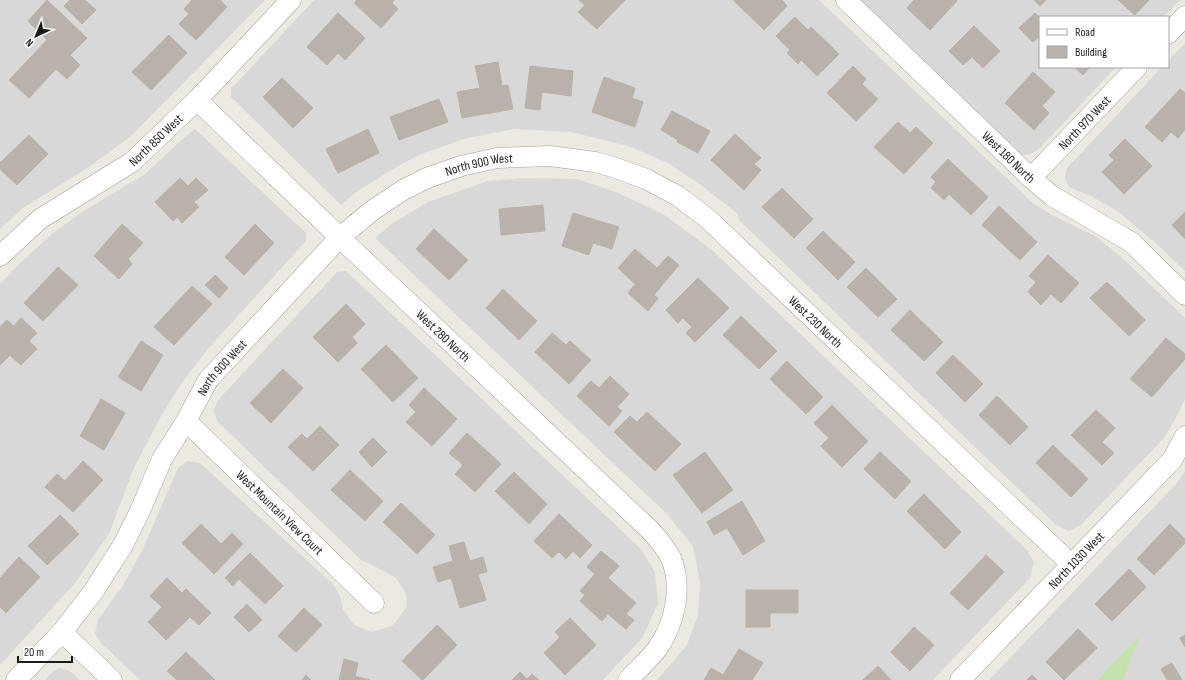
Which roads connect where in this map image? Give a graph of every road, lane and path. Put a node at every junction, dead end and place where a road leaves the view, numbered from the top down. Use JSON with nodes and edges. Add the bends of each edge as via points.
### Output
{"nodes":[{"id":1,"x":291,"y":0,"type":"edge"},
{"id":2,"x":846,"y":0,"type":"edge"},
{"id":3,"x":1185,"y":16,"type":"edge"},
{"id":4,"x":1169,"y":33,"type":"edge"},
{"id":5,"x":1136,"y":68,"type":"edge"},
{"id":6,"x":197,"y":100,"type":"junction"},
{"id":7,"x":519,"y":156,"type":"joint"},
{"id":8,"x":1031,"y":178,"type":"junction"},
{"id":9,"x":340,"y":237,"type":"junction"},
{"id":10,"x":0,"y":256,"type":"edge"},
{"id":11,"x":1185,"y":295,"type":"edge"},
{"id":12,"x":186,"y":421,"type":"junction"},
{"id":13,"x":1185,"y":436,"type":"edge"},
{"id":14,"x":1071,"y":564,"type":"junction"},
{"id":15,"x":374,"y":603,"type":"dead end"},
{"id":16,"x":62,"y":632,"type":"junction"},
{"id":17,"x":16,"y":680,"type":"edge"},
{"id":18,"x":112,"y":680,"type":"edge"},
{"id":19,"x":628,"y":680,"type":"edge"},
{"id":20,"x":960,"y":680,"type":"edge"}],
"edges":[{"from":1,"to":6,"type":"street","name":"North 850 West"},
{"from":2,"to":8,"type":"street","name":"West 180 North"},
{"from":3,"to":4,"type":"street"},
{"from":5,"to":8,"type":"street","name":"North 970 West"},
{"from":6,"to":9,"type":"street","name":"West 280 North"},
{"from":6,"to":10,"type":"street","name":"North 850 West","via":[[132,162],[40,219]]},
{"from":7,"to":9,"type":"street","name":"North 900 West","via":[[461,166],[427,178],[373,210]]},
{"from":7,"to":14,"type":"street","name":"West 230 North","via":[[550,156],[595,162],[613,167],[678,196],[707,218]]},
{"from":8,"to":11,"type":"street","name":"West 180 North","via":[[1052,196],[1131,242]]},
{"from":9,"to":12,"type":"street","name":"North 900 West","via":[[208,380]]},
{"from":9,"to":19,"type":"street","name":"West 280 North","via":[[662,544],[671,559],[675,579],[675,610],[669,629],[657,649]]},
{"from":12,"to":15,"type":"street","name":"West Mountain View Court"},
{"from":12,"to":16,"type":"street","name":"North 900 West","via":[[162,459],[124,545],[93,592]]},
{"from":13,"to":14,"type":"street","name":"North 1030 West","via":[[1172,460]]},
{"from":14,"to":20,"type":"street","name":"North 1030 West"},
{"from":16,"to":17,"type":"street","name":"North 900 West"},
{"from":16,"to":18,"type":"street"}]}
